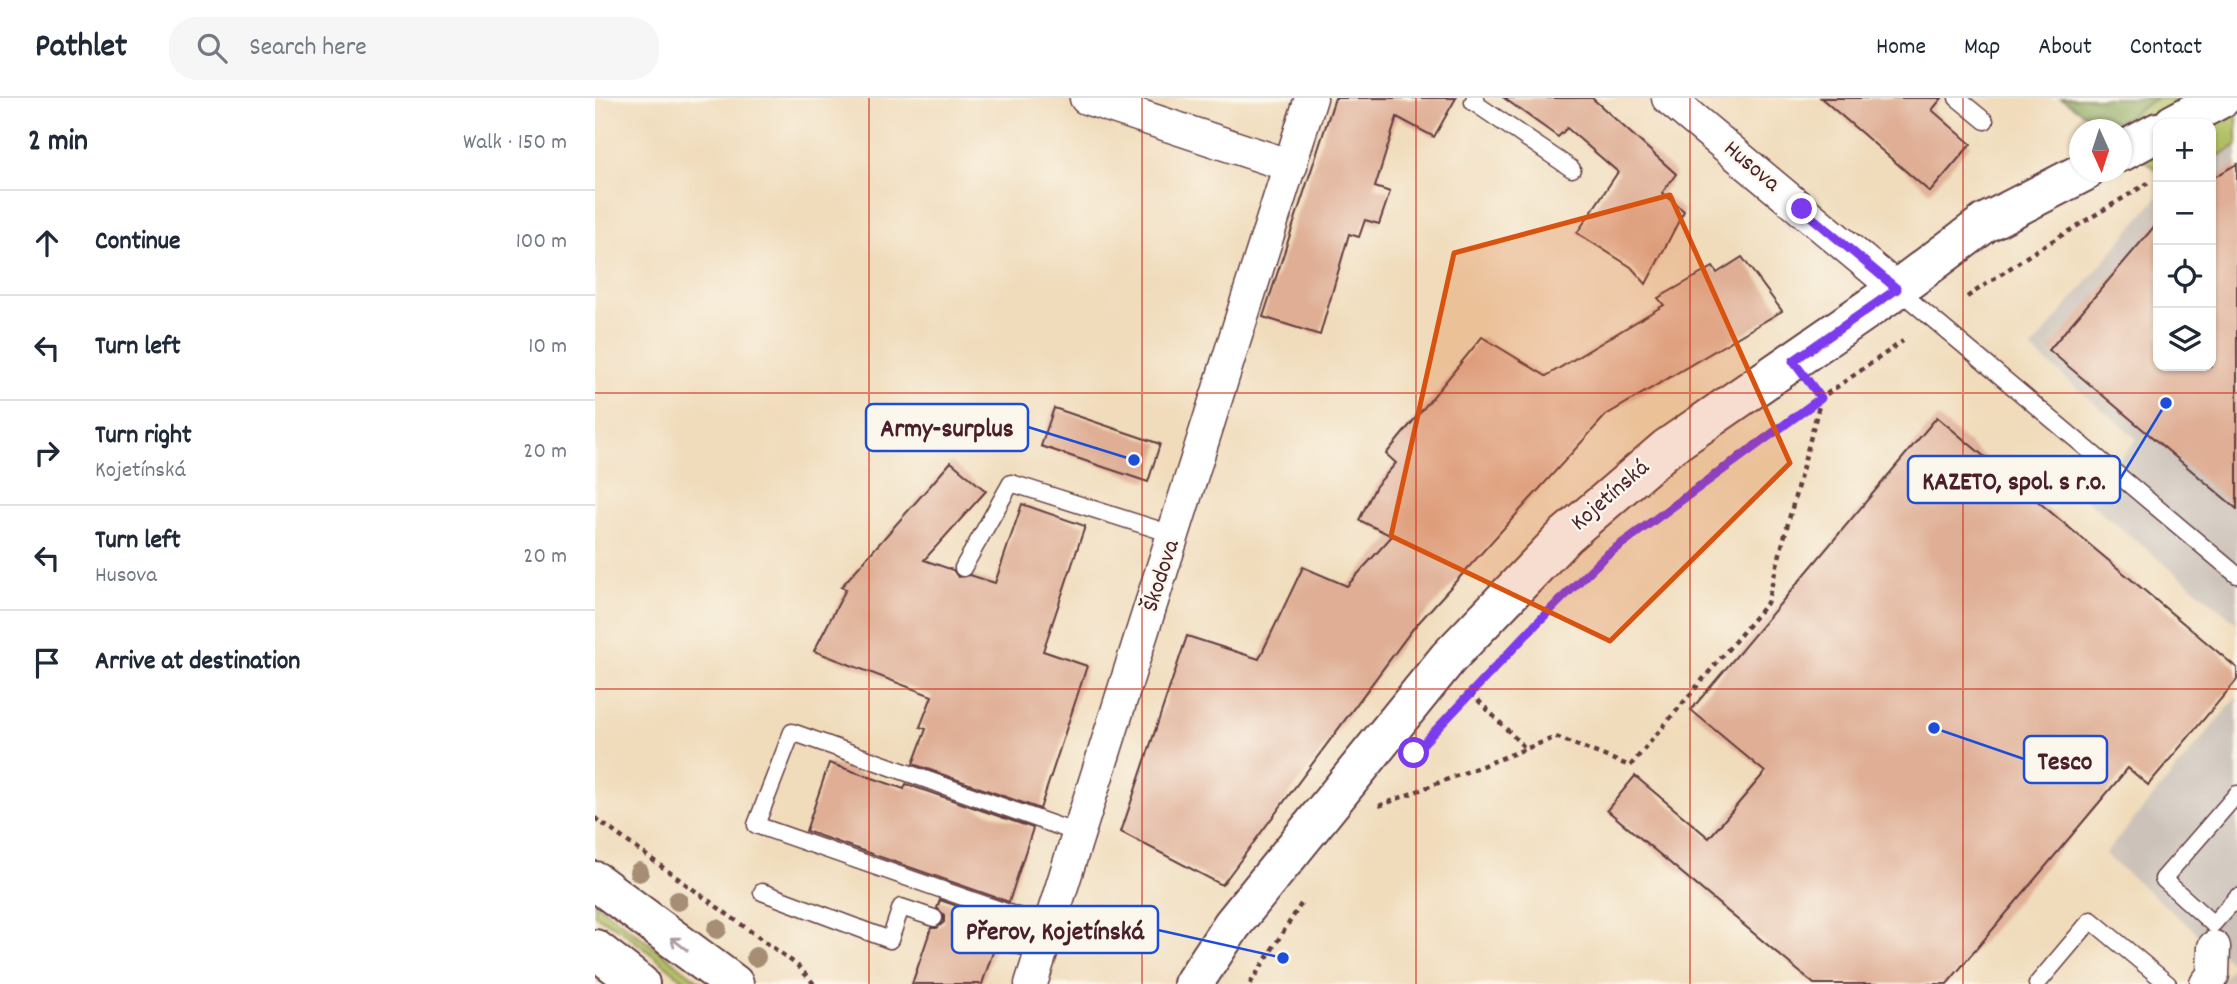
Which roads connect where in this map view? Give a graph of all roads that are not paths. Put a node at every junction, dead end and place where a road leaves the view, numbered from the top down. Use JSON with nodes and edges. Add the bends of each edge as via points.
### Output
{"nodes":[{"id":1,"x":1086,"y":98,"type":"edge"},
{"id":2,"x":1311,"y":98,"type":"edge"},
{"id":3,"x":1475,"y":98,"type":"edge"},
{"id":4,"x":1668,"y":98,"type":"edge"},
{"id":5,"x":1957,"y":98,"type":"edge"},
{"id":6,"x":2222,"y":98,"type":"edge"},
{"id":7,"x":2182,"y":119,"type":"edge"},
{"id":8,"x":1985,"y":121,"type":"dead end"},
{"id":9,"x":2153,"y":135,"type":"edge"},
{"id":10,"x":2132,"y":146,"type":"edge"},
{"id":11,"x":1291,"y":166,"type":"junction"},
{"id":12,"x":1572,"y":169,"type":"dead end"},
{"id":13,"x":2069,"y":180,"type":"edge"},
{"id":14,"x":1897,"y":289,"type":"junction"},
{"id":15,"x":1175,"y":535,"type":"junction"},
{"id":16,"x":963,"y":568,"type":"dead end"},
{"id":17,"x":2237,"y":575,"type":"edge"},
{"id":18,"x":2237,"y":794,"type":"edge"},
{"id":19,"x":1080,"y":834,"type":"junction"},
{"id":20,"x":595,"y":881,"type":"edge"},
{"id":21,"x":762,"y":892,"type":"dead end"},
{"id":22,"x":2237,"y":897,"type":"edge"},
{"id":23,"x":934,"y":918,"type":"dead end"},
{"id":24,"x":1232,"y":925,"type":"junction"},
{"id":25,"x":2213,"y":936,"type":"junction"},
{"id":26,"x":997,"y":939,"type":"dead end"},
{"id":27,"x":1045,"y":940,"type":"junction"},
{"id":28,"x":595,"y":949,"type":"edge"},
{"id":29,"x":640,"y":984,"type":"edge"},
{"id":30,"x":734,"y":984,"type":"edge"},
{"id":31,"x":1031,"y":984,"type":"edge"},
{"id":32,"x":1166,"y":984,"type":"edge"},
{"id":33,"x":1193,"y":984,"type":"edge"},
{"id":34,"x":2037,"y":984,"type":"edge"},
{"id":35,"x":2168,"y":984,"type":"edge"},
{"id":36,"x":2206,"y":984,"type":"edge"}],
"edges":[{"from":1,"to":11,"type":"street"},
{"from":2,"to":11,"type":"street","name":"Škodova"},
{"from":3,"to":12,"type":"lane","via":[[1473,102]]},
{"from":4,"to":14,"type":"street","name":"Husova"},
{"from":5,"to":8,"type":"lane"},
{"from":6,"to":7,"type":"main road"},
{"from":9,"to":10,"type":"main road"},
{"from":11,"to":15,"type":"street","name":"Škodova"},
{"from":13,"to":14,"type":"main road","name":"Kojetínská","via":[[1985,223]]},
{"from":14,"to":17,"type":"lane"},
{"from":14,"to":24,"type":"main road","name":"Kojetínská","via":[[1667,448],[1566,535],[1448,658]]},
{"from":15,"to":16,"type":"lane","via":[[1011,483]]},
{"from":15,"to":19,"type":"street","name":"Škodova"},
{"from":18,"to":25,"type":"lane","via":[[2163,879]]},
{"from":19,"to":27,"type":"street","name":"Škodova"},
{"from":19,"to":27,"type":"lane","via":[[792,732],[756,825]]},
{"from":30,"to":20,"type":"main road","one_way":true},
{"from":21,"to":23,"type":"lane","via":[[890,940],[901,907]]},
{"from":22,"to":25,"type":"lane"},
{"from":24,"to":32,"type":"main road","name":"Kojetínská"},
{"from":24,"to":33,"type":"main road","name":"Kojetínská"},
{"from":25,"to":36,"type":"street","via":[[2213,975]]},
{"from":26,"to":27,"type":"lane"},
{"from":27,"to":31,"type":"street","name":"Škodova"},
{"from":28,"to":29,"type":"main road"},
{"from":34,"to":35,"type":"lane","via":[[2091,920]]}]}
